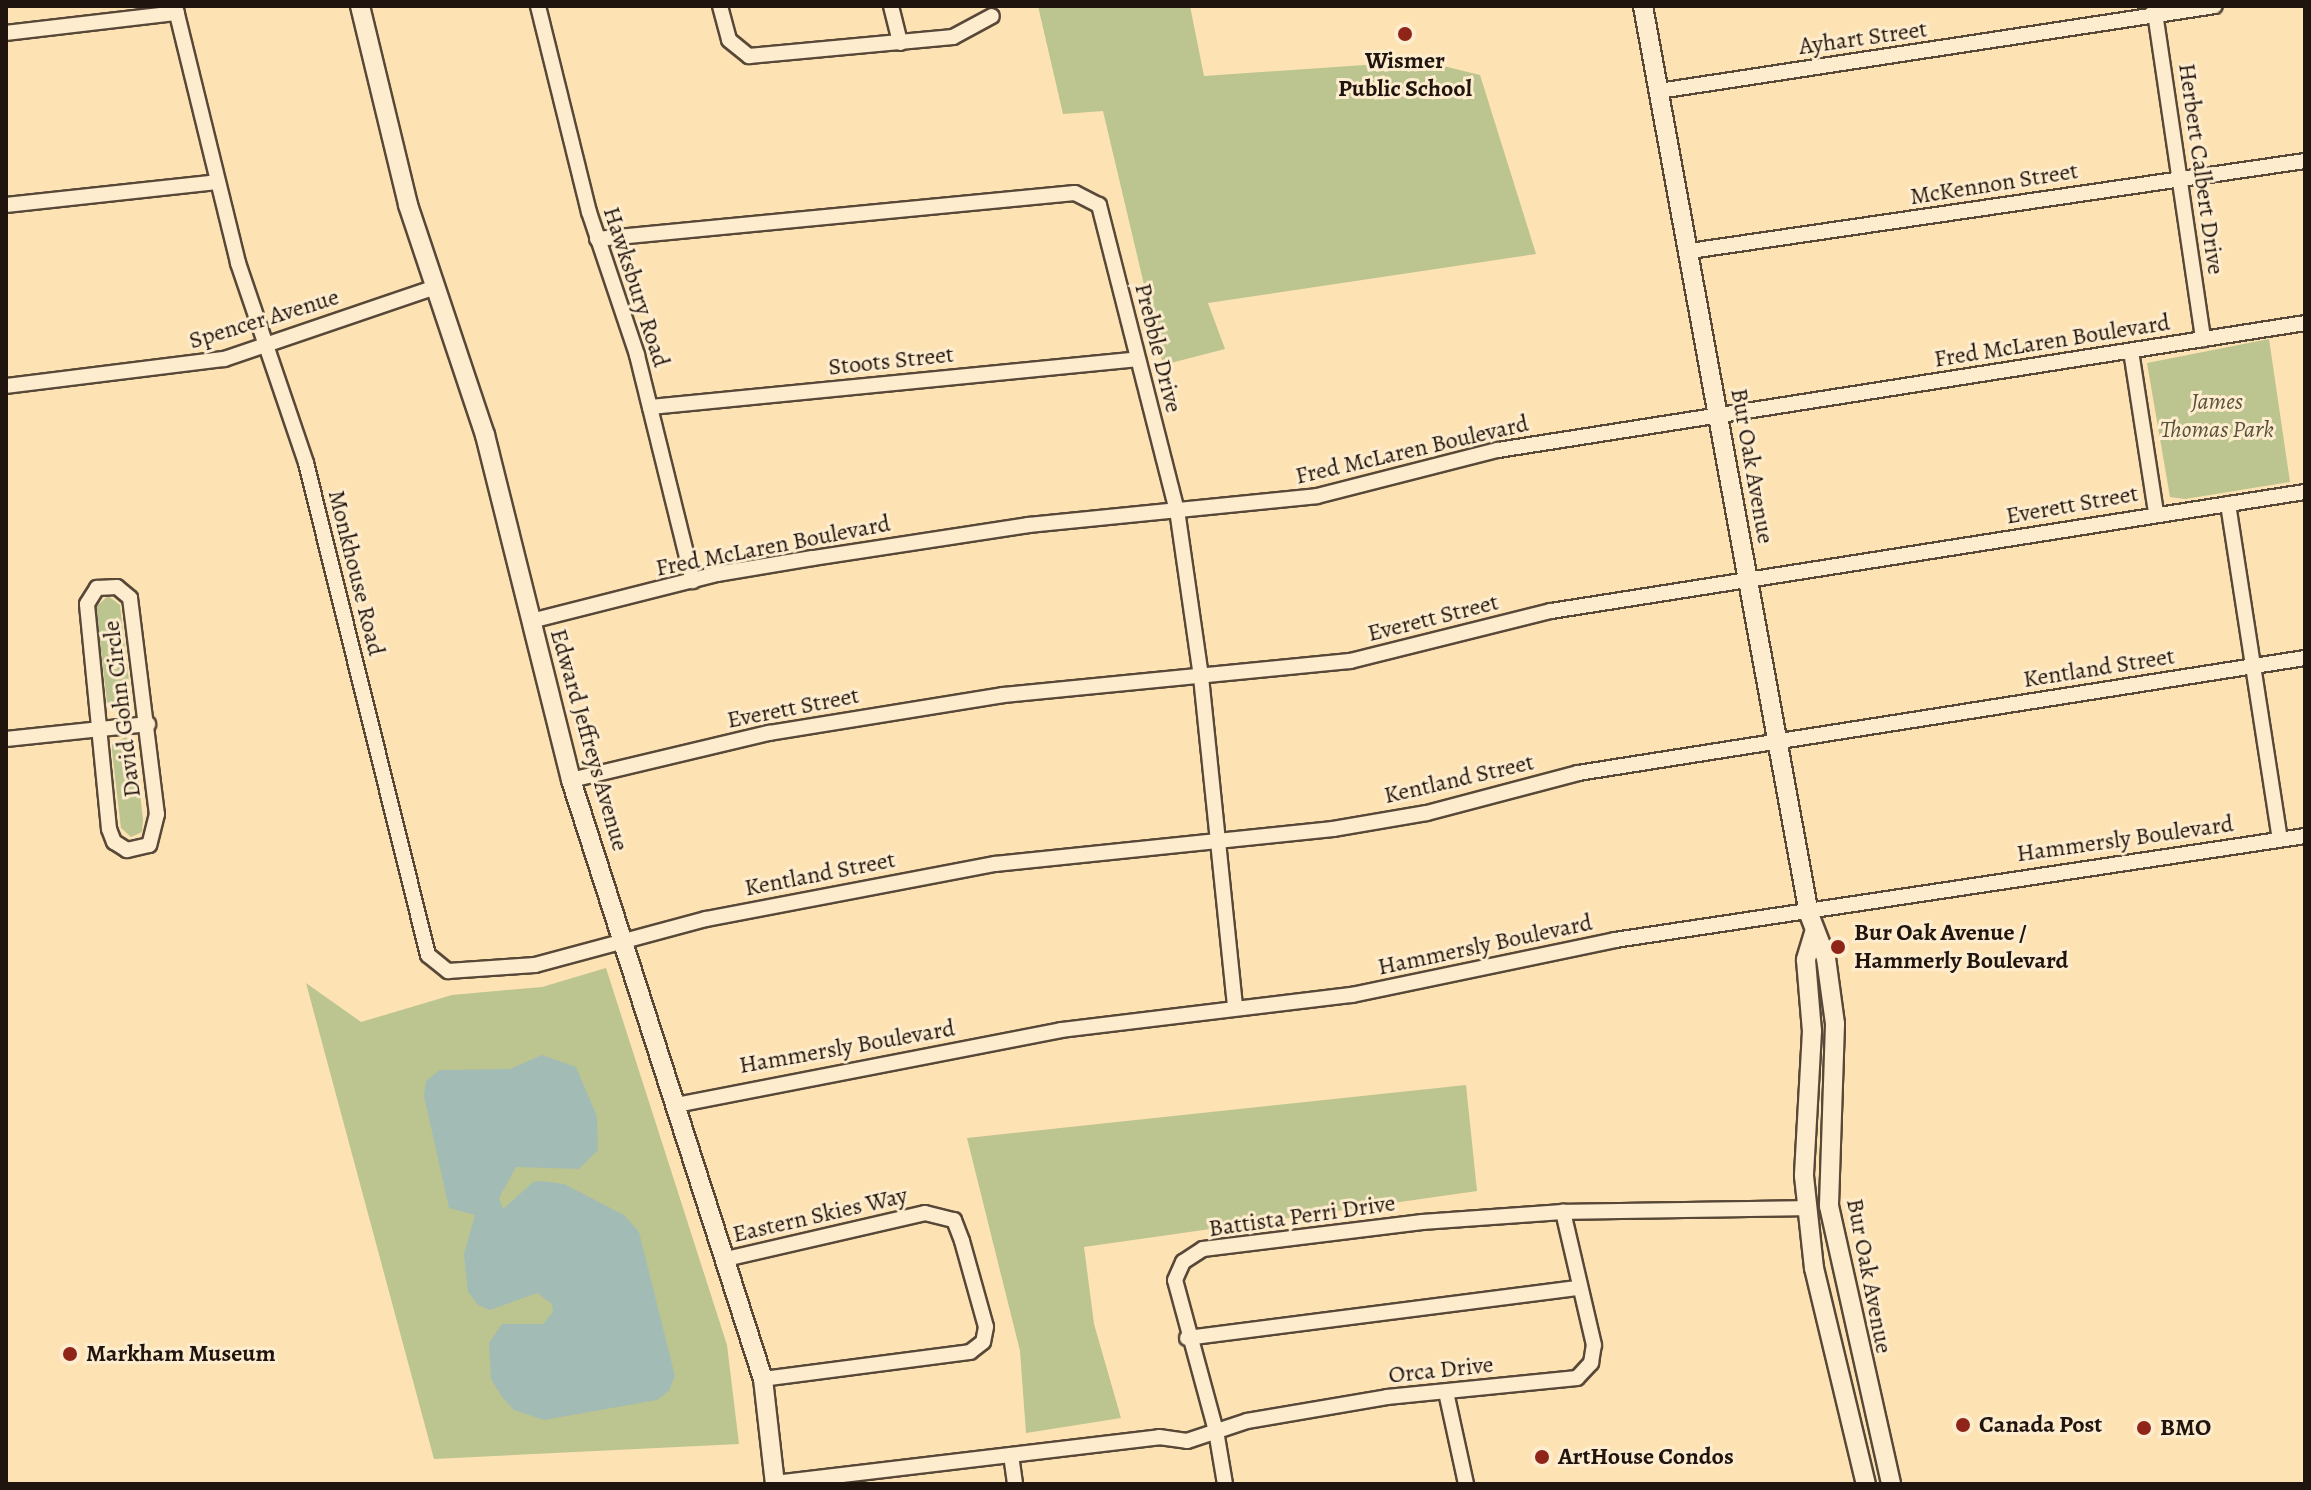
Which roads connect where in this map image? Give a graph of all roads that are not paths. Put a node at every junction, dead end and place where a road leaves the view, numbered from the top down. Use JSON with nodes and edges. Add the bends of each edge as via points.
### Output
{"nodes":[{"id":1,"x":360,"y":6,"type":"edge"},
{"id":2,"x":538,"y":6,"type":"edge"},
{"id":3,"x":720,"y":6,"type":"edge"},
{"id":4,"x":891,"y":6,"type":"edge"},
{"id":5,"x":1643,"y":6,"type":"edge"},
{"id":6,"x":2215,"y":6,"type":"edge"},
{"id":7,"x":176,"y":10,"type":"edge"},
{"id":8,"x":2155,"y":12,"type":"edge"},
{"id":9,"x":992,"y":16,"type":"dead end"},
{"id":10,"x":6,"y":33,"type":"edge"},
{"id":11,"x":900,"y":43,"type":"junction"},
{"id":12,"x":1659,"y":91,"type":"junction"},
{"id":13,"x":2305,"y":161,"type":"edge"},
{"id":14,"x":2180,"y":178,"type":"junction"},
{"id":15,"x":217,"y":182,"type":"junction"},
{"id":16,"x":6,"y":205,"type":"edge"},
{"id":17,"x":597,"y":239,"type":"junction"},
{"id":18,"x":1690,"y":251,"type":"junction"},
{"id":19,"x":436,"y":287,"type":"junction"},
{"id":20,"x":2305,"y":323,"type":"edge"},
{"id":21,"x":2203,"y":339,"type":"junction"},
{"id":22,"x":266,"y":346,"type":"junction"},
{"id":23,"x":2131,"y":351,"type":"junction"},
{"id":24,"x":1137,"y":359,"type":"junction"},
{"id":25,"x":6,"y":386,"type":"edge"},
{"id":26,"x":650,"y":407,"type":"junction"},
{"id":27,"x":1719,"y":419,"type":"junction"},
{"id":28,"x":2305,"y":492,"type":"edge"},
{"id":29,"x":2228,"y":504,"type":"junction"},
{"id":30,"x":1177,"y":510,"type":"junction"},
{"id":31,"x":2156,"y":513,"type":"junction"},
{"id":32,"x":1747,"y":579,"type":"junction"},
{"id":33,"x":693,"y":581,"type":"junction"},
{"id":34,"x":531,"y":621,"type":"junction"},
{"id":35,"x":2305,"y":658,"type":"edge"},
{"id":36,"x":2253,"y":667,"type":"junction"},
{"id":37,"x":1201,"y":677,"type":"junction"},
{"id":38,"x":148,"y":724,"type":"junction"},
{"id":39,"x":100,"y":729,"type":"junction"},
{"id":40,"x":6,"y":739,"type":"edge"},
{"id":41,"x":1777,"y":740,"type":"junction"},
{"id":42,"x":571,"y":780,"type":"junction"},
{"id":43,"x":2305,"y":836,"type":"edge"},
{"id":44,"x":1215,"y":838,"type":"junction"},
{"id":45,"x":2280,"y":839,"type":"junction"},
{"id":46,"x":1809,"y":914,"type":"junction"},
{"id":47,"x":1814,"y":933,"type":"junction"},
{"id":48,"x":623,"y":939,"type":"junction"},
{"id":49,"x":1235,"y":1005,"type":"junction"},
{"id":50,"x":676,"y":1105,"type":"junction"},
{"id":51,"x":1807,"y":1208,"type":"junction"},
{"id":52,"x":1563,"y":1212,"type":"junction"},
{"id":53,"x":726,"y":1259,"type":"junction"},
{"id":54,"x":1580,"y":1288,"type":"junction"},
{"id":55,"x":1187,"y":1338,"type":"junction"},
{"id":56,"x":763,"y":1379,"type":"junction"},
{"id":57,"x":1446,"y":1392,"type":"junction"},
{"id":58,"x":1216,"y":1431,"type":"junction"},
{"id":59,"x":1011,"y":1455,"type":"junction"},
{"id":60,"x":775,"y":1483,"type":"edge"},
{"id":61,"x":1015,"y":1484,"type":"edge"},
{"id":62,"x":1225,"y":1484,"type":"edge"},
{"id":63,"x":1466,"y":1484,"type":"edge"},
{"id":64,"x":1866,"y":1484,"type":"edge"},
{"id":65,"x":1891,"y":1484,"type":"edge"}],
"edges":[{"from":1,"to":19,"type":"street","name":"Edward Jeffreys Avenue","via":[[408,205]]},
{"from":2,"to":17,"type":"street","name":"Hawksbury Road"},
{"from":3,"to":11,"type":"street","via":[[729,40],[749,56]]},
{"from":4,"to":11,"type":"street"},
{"from":5,"to":12,"type":"street","name":"Bur Oak Avenue"},
{"from":6,"to":8,"type":"street","name":"Ayhart Street"},
{"from":7,"to":10,"type":"street"},
{"from":7,"to":15,"type":"street","name":"Monkhouse Road"},
{"from":8,"to":12,"type":"street","name":"Ayhart Street"},
{"from":8,"to":14,"type":"street","name":"Herbert Calbert Drive"},
{"from":9,"to":11,"type":"street","via":[[953,37]]},
{"from":12,"to":18,"type":"street","name":"Bur Oak Avenue"},
{"from":13,"to":14,"type":"street","name":"McKennon Street"},
{"from":14,"to":18,"type":"street","name":"McKennon Street"},
{"from":14,"to":21,"type":"street","name":"Herbert Calbert Drive"},
{"from":15,"to":16,"type":"street"},
{"from":15,"to":22,"type":"street","name":"Monkhouse Road"},
{"from":17,"to":24,"type":"street","name":"Prebble Drive","via":[[1075,193],[1094,200],[1102,212]]},
{"from":17,"to":26,"type":"street","name":"Hawksbury Road"},
{"from":18,"to":27,"type":"street","name":"Bur Oak Avenue"},
{"from":19,"to":22,"type":"street","name":"Spencer Avenue"},
{"from":19,"to":34,"type":"street","name":"Edward Jeffreys Avenue","via":[[485,435]]},
{"from":20,"to":21,"type":"street","name":"Fred McLaren Boulevard"},
{"from":21,"to":23,"type":"street","name":"Fred McLaren Boulevard"},
{"from":22,"to":25,"type":"street","name":"Spencer Avenue","via":[[203,364]]},
{"from":22,"to":48,"type":"street","name":"Monkhouse Road","via":[[306,463],[428,955],[448,971],[503,970]]},
{"from":23,"to":27,"type":"street","name":"Fred McLaren Boulevard"},
{"from":23,"to":31,"type":"street"},
{"from":24,"to":26,"type":"street","name":"Stoots Street"},
{"from":24,"to":30,"type":"street","name":"Prebble Drive"},
{"from":26,"to":33,"type":"street","name":"Hawksbury Road"},
{"from":27,"to":30,"type":"street","name":"Fred McLaren Boulevard","via":[[1498,450],[1317,496]]},
{"from":27,"to":32,"type":"street","name":"Bur Oak Avenue"},
{"from":28,"to":29,"type":"street","name":"Everett Street"},
{"from":29,"to":31,"type":"street","name":"Everett Street"},
{"from":29,"to":36,"type":"street"},
{"from":30,"to":33,"type":"street","name":"Fred McLaren Boulevard","via":[[1028,525]]},
{"from":30,"to":37,"type":"street","name":"Prebble Drive"},
{"from":31,"to":32,"type":"street","name":"Everett Street"},
{"from":32,"to":37,"type":"street","name":"Everett Street","via":[[1551,611],[1350,661]]},
{"from":32,"to":41,"type":"street","name":"Bur Oak Avenue"},
{"from":33,"to":34,"type":"street","name":"Fred McLaren Boulevard"},
{"from":34,"to":42,"type":"street","name":"Edward Jeffreys Avenue"},
{"from":35,"to":36,"type":"street","name":"Kentland Street"},
{"from":36,"to":41,"type":"street","name":"Kentland Street"},
{"from":36,"to":45,"type":"street"},
{"from":37,"to":42,"type":"street","name":"Everett Street","via":[[1003,695],[864,717],[769,733]]},
{"from":37,"to":44,"type":"street","name":"Prebble Drive"},
{"from":38,"to":39,"type":"street"},
{"from":38,"to":39,"type":"street","name":"David Gohn Circle","via":[[157,814],[149,845],[127,850],[114,842],[109,829]]},
{"from":38,"to":39,"type":"street","name":"David Gohn Circle","via":[[130,598],[117,587],[97,588],[87,604]]},
{"from":39,"to":40,"type":"street"},
{"from":41,"to":44,"type":"street","name":"Kentland Street","via":[[1578,773],[1427,813],[1333,829]]},
{"from":41,"to":46,"type":"street","name":"Bur Oak Avenue"},
{"from":42,"to":48,"type":"street","name":"Edward Jeffreys Avenue"},
{"from":43,"to":45,"type":"street","name":"Hammersly Boulevard"},
{"from":44,"to":48,"type":"street","name":"Kentland Street","via":[[995,864]]},
{"from":44,"to":49,"type":"street","name":"Prebble Drive"},
{"from":45,"to":46,"type":"street","name":"Hammersly Boulevard","via":[[1921,891]]},
{"from":46,"to":47,"type":"street","name":"Bur Oak Avenue"},
{"from":46,"to":49,"type":"street","name":"Hammersly Boulevard","via":[[1615,940],[1352,995]]},
{"from":47,"to":51,"type":"street","name":"Bur Oak Avenue","via":[[1806,960],[1812,1031]]},
{"from":47,"to":65,"type":"street","name":"Bur Oak Avenue","via":[[1826,958],[1835,1024],[1829,1206]]},
{"from":48,"to":50,"type":"street","name":"Edward Jeffreys Avenue"},
{"from":49,"to":50,"type":"street","name":"Hammersly Boulevard","via":[[1199,1016],[1061,1030]]},
{"from":50,"to":53,"type":"street","name":"Edward Jeffreys Avenue"},
{"from":51,"to":52,"type":"street","name":"Battista Perri Drive"},
{"from":51,"to":64,"type":"street","name":"Bur Oak Avenue","via":[[1814,1268]]},
{"from":52,"to":54,"type":"street"},
{"from":52,"to":55,"type":"street","name":"Battista Perri Drive","via":[[1422,1222],[1203,1249],[1183,1262],[1175,1280]]},
{"from":53,"to":56,"type":"street","name":"Edward Jeffreys Avenue"},
{"from":53,"to":56,"type":"street","name":"Eastern Skies Way","via":[[925,1213],[954,1220],[962,1241],[986,1327],[983,1342],[970,1352]]},
{"from":54,"to":55,"type":"street"},
{"from":54,"to":57,"type":"street","name":"Orca Drive","via":[[1594,1345],[1591,1363],[1577,1378]]},
{"from":55,"to":58,"type":"street","name":"Battista Perri Drive"},
{"from":56,"to":60,"type":"street","name":"Edward Jeffreys Avenue"},
{"from":57,"to":58,"type":"street","name":"Orca Drive","via":[[1247,1421]]},
{"from":57,"to":63,"type":"street"},
{"from":58,"to":59,"type":"street","name":"Orca Drive","via":[[1187,1441],[1159,1437]]},
{"from":58,"to":62,"type":"street","name":"Battista Perri Drive"},
{"from":59,"to":60,"type":"street","name":"Orca Drive"},
{"from":59,"to":61,"type":"street"}]}
